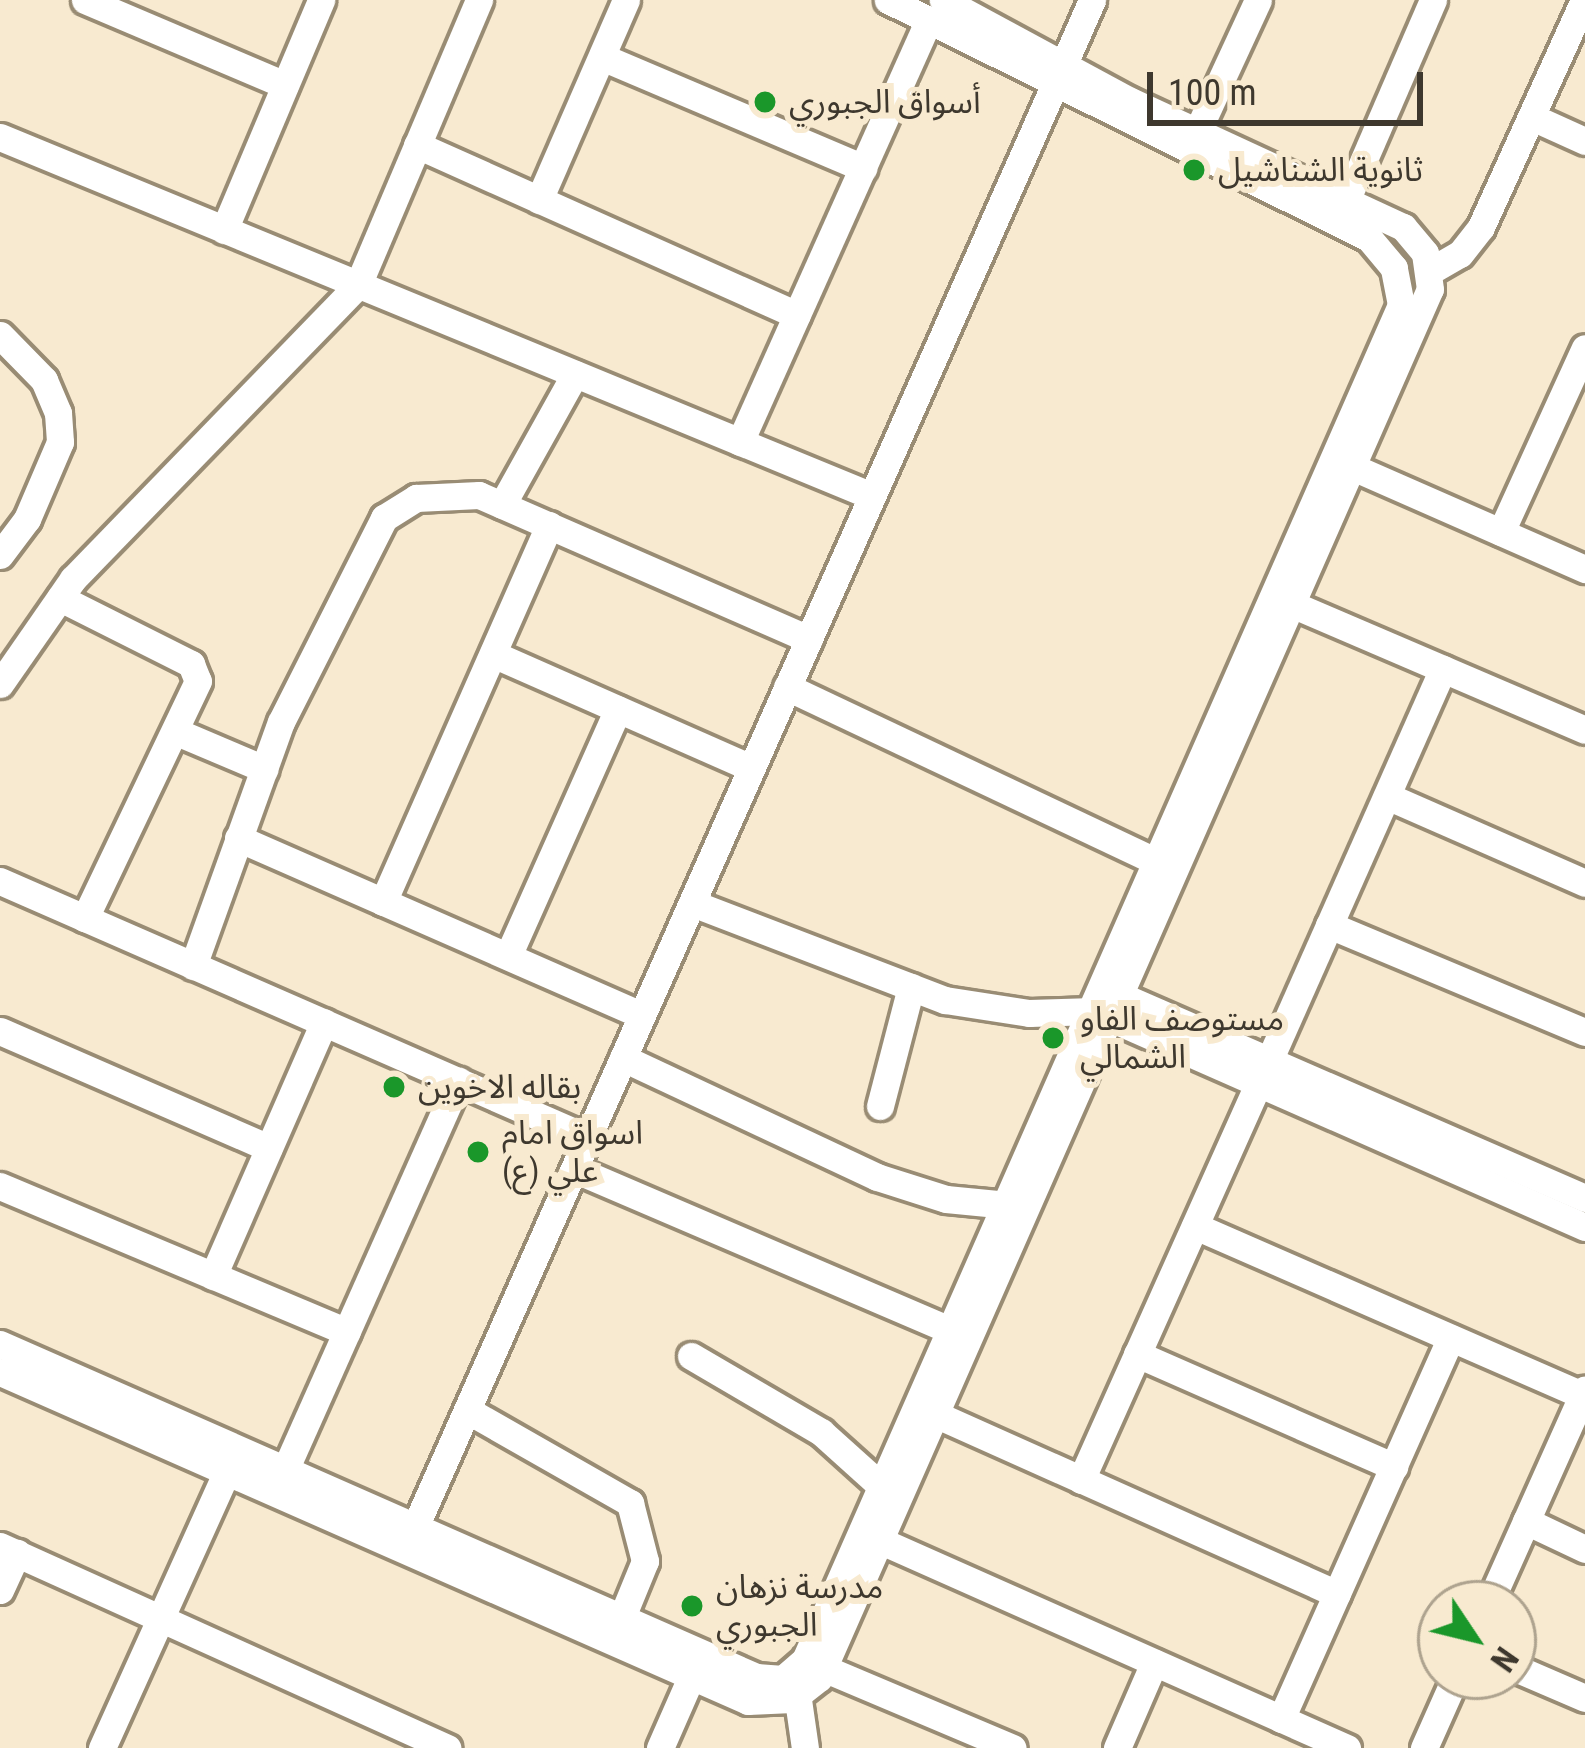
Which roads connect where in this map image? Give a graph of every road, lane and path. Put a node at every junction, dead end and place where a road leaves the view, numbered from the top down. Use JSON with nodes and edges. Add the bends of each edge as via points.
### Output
{"nodes":[{"id":1,"x":85,"y":0,"type":"edge"},
{"id":2,"x":321,"y":0,"type":"edge"},
{"id":3,"x":479,"y":0,"type":"edge"},
{"id":4,"x":626,"y":0,"type":"edge"},
{"id":5,"x":888,"y":0,"type":"edge"},
{"id":6,"x":1092,"y":0,"type":"edge"},
{"id":7,"x":1258,"y":0,"type":"edge"},
{"id":8,"x":1433,"y":0,"type":"edge"},
{"id":9,"x":1584,"y":0,"type":"edge"},
{"id":10,"x":936,"y":10,"type":"edge"},
{"id":11,"x":602,"y":57,"type":"junction"},
{"id":12,"x":1058,"y":77,"type":"junction"},
{"id":13,"x":285,"y":85,"type":"junction"},
{"id":14,"x":1532,"y":116,"type":"junction"},
{"id":15,"x":1197,"y":133,"type":"junction"},
{"id":16,"x":0,"y":137,"type":"edge"},
{"id":17,"x":1585,"y":141,"type":"edge"},
{"id":18,"x":417,"y":145,"type":"junction"},
{"id":19,"x":862,"y":168,"type":"junction"},
{"id":20,"x":539,"y":200,"type":"junction"},
{"id":21,"x":1346,"y":201,"type":"junction"},
{"id":22,"x":224,"y":230,"type":"junction"},
{"id":23,"x":1430,"y":271,"type":"junction"},
{"id":24,"x":358,"y":285,"type":"junction"},
{"id":25,"x":797,"y":315,"type":"junction"},
{"id":26,"x":0,"y":334,"type":"edge"},
{"id":27,"x":1585,"y":348,"type":"edge"},
{"id":28,"x":575,"y":374,"type":"junction"},
{"id":29,"x":740,"y":442,"type":"junction"},
{"id":30,"x":1357,"y":469,"type":"junction"},
{"id":31,"x":872,"y":496,"type":"junction"},
{"id":32,"x":502,"y":505,"type":"junction"},
{"id":33,"x":550,"y":525,"type":"junction"},
{"id":34,"x":1501,"y":532,"type":"junction"},
{"id":35,"x":0,"y":555,"type":"edge"},
{"id":36,"x":1585,"y":569,"type":"edge"},
{"id":37,"x":60,"y":598,"type":"junction"},
{"id":38,"x":1296,"y":606,"type":"junction"},
{"id":39,"x":809,"y":639,"type":"junction"},
{"id":40,"x":493,"y":654,"type":"junction"},
{"id":41,"x":1443,"y":669,"type":"junction"},
{"id":42,"x":0,"y":684,"type":"edge"},
{"id":43,"x":787,"y":687,"type":"junction"},
{"id":44,"x":619,"y":709,"type":"junction"},
{"id":45,"x":1585,"y":730,"type":"edge"},
{"id":46,"x":178,"y":732,"type":"junction"},
{"id":47,"x":752,"y":768,"type":"junction"},
{"id":48,"x":264,"y":769,"type":"junction"},
{"id":49,"x":1387,"y":796,"type":"junction"},
{"id":50,"x":238,"y":838,"type":"junction"},
{"id":51,"x":1159,"y":863,"type":"junction"},
{"id":52,"x":0,"y":881,"type":"edge"},
{"id":53,"x":1585,"y":883,"type":"edge"},
{"id":54,"x":383,"y":902,"type":"junction"},
{"id":55,"x":692,"y":903,"type":"junction"},
{"id":56,"x":85,"y":918,"type":"junction"},
{"id":57,"x":1330,"y":925,"type":"junction"},
{"id":58,"x":508,"y":956,"type":"junction"},
{"id":59,"x":193,"y":966,"type":"junction"},
{"id":60,"x":911,"y":987,"type":"junction"},
{"id":61,"x":1108,"y":1004,"type":"junction"},
{"id":62,"x":642,"y":1015,"type":"junction"},
{"id":63,"x":324,"y":1022,"type":"junction"},
{"id":64,"x":1584,"y":1029,"type":"edge"},
{"id":65,"x":0,"y":1031,"type":"edge"},
{"id":66,"x":623,"y":1058,"type":"junction"},
{"id":67,"x":1264,"y":1072,"type":"junction"},
{"id":68,"x":458,"y":1081,"type":"junction"},
{"id":69,"x":880,"y":1106,"type":"dead end"},
{"id":70,"x":588,"y":1138,"type":"junction"},
{"id":71,"x":269,"y":1148,"type":"junction"},
{"id":72,"x":574,"y":1169,"type":"junction"},
{"id":73,"x":0,"y":1186,"type":"edge"},
{"id":74,"x":1585,"y":1198,"type":"edge"},
{"id":75,"x":1008,"y":1205,"type":"junction"},
{"id":76,"x":1195,"y":1226,"type":"junction"},
{"id":77,"x":1585,"y":1227,"type":"edge"},
{"id":78,"x":214,"y":1276,"type":"junction"},
{"id":79,"x":952,"y":1331,"type":"junction"},
{"id":80,"x":347,"y":1332,"type":"junction"},
{"id":81,"x":1451,"y":1338,"type":"junction"},
{"id":82,"x":0,"y":1344,"type":"edge"},
{"id":83,"x":1138,"y":1354,"type":"junction"},
{"id":84,"x":691,"y":1356,"type":"dead end"},
{"id":85,"x":0,"y":1372,"type":"edge"},
{"id":86,"x":1583,"y":1392,"type":"edge"},
{"id":87,"x":467,"y":1410,"type":"junction"},
{"id":88,"x":937,"y":1415,"type":"junction"},
{"id":89,"x":232,"y":1460,"type":"junction"},
{"id":90,"x":1394,"y":1467,"type":"junction"},
{"id":91,"x":286,"y":1468,"type":"junction"},
{"id":92,"x":1081,"y":1480,"type":"junction"},
{"id":93,"x":882,"y":1487,"type":"junction"},
{"id":94,"x":1526,"y":1521,"type":"junction"},
{"id":95,"x":416,"y":1526,"type":"junction"},
{"id":96,"x":880,"y":1541,"type":"junction"},
{"id":97,"x":1585,"y":1549,"type":"edge"},
{"id":98,"x":8,"y":1550,"type":"edge"},
{"id":99,"x":1500,"y":1580,"type":"edge"},
{"id":100,"x":0,"y":1590,"type":"edge"},
{"id":101,"x":1337,"y":1594,"type":"junction"},
{"id":102,"x":622,"y":1617,"type":"junction"},
{"id":103,"x":160,"y":1618,"type":"junction"},
{"id":104,"x":1154,"y":1663,"type":"junction"},
{"id":105,"x":697,"y":1664,"type":"junction"},
{"id":106,"x":806,"y":1674,"type":"junction"},
{"id":107,"x":1537,"y":1677,"type":"edge"},
{"id":108,"x":1585,"y":1698,"type":"edge"},
{"id":109,"x":1445,"y":1700,"type":"edge"},
{"id":110,"x":1281,"y":1719,"type":"junction"},
{"id":111,"x":966,"y":1739,"type":"edge"},
{"id":112,"x":107,"y":1746,"type":"edge"},
{"id":113,"x":448,"y":1748,"type":"edge"},
{"id":114,"x":660,"y":1748,"type":"edge"},
{"id":115,"x":805,"y":1748,"type":"edge"},
{"id":116,"x":1013,"y":1748,"type":"edge"},
{"id":117,"x":1117,"y":1748,"type":"edge"},
{"id":118,"x":1347,"y":1748,"type":"edge"},
{"id":119,"x":1424,"y":1748,"type":"edge"}],
"edges":[{"from":1,"to":13,"type":"street"},
{"from":2,"to":13,"type":"street"},
{"from":3,"to":18,"type":"street"},
{"from":4,"to":11,"type":"street"},
{"from":5,"to":10,"type":"street"},
{"from":6,"to":12,"type":"street"},
{"from":7,"to":15,"type":"street"},
{"from":8,"to":21,"type":"street"},
{"from":9,"to":14,"type":"street"},
{"from":10,"to":12,"type":"street"},
{"from":10,"to":19,"type":"street"},
{"from":11,"to":19,"type":"street"},
{"from":11,"to":20,"type":"street"},
{"from":12,"to":15,"type":"street"},
{"from":12,"to":31,"type":"street"},
{"from":12,"to":51,"type":"street","via":[[1369,238],[1400,286],[1390,343]]},
{"from":13,"to":22,"type":"street"},
{"from":14,"to":17,"type":"street"},
{"from":14,"to":23,"type":"street","via":[[1472,242]]},
{"from":15,"to":21,"type":"street"},
{"from":16,"to":22,"type":"street"},
{"from":18,"to":20,"type":"street"},
{"from":18,"to":24,"type":"street"},
{"from":19,"to":25,"type":"street"},
{"from":20,"to":25,"type":"street"},
{"from":21,"to":23,"type":"street","via":[[1416,238]]},
{"from":22,"to":24,"type":"street"},
{"from":23,"to":30,"type":"street","via":[[1426,306]]},
{"from":24,"to":28,"type":"street"},
{"from":24,"to":37,"type":"street"},
{"from":25,"to":29,"type":"street"},
{"from":26,"to":35,"type":"street","via":[[44,380],[60,442],[27,519]]},
{"from":27,"to":34,"type":"street"},
{"from":28,"to":29,"type":"street"},
{"from":28,"to":32,"type":"street"},
{"from":29,"to":31,"type":"street"},
{"from":30,"to":34,"type":"street"},
{"from":30,"to":38,"type":"street"},
{"from":31,"to":39,"type":"street"},
{"from":32,"to":33,"type":"street"},
{"from":32,"to":48,"type":"street","via":[[446,493],[416,498],[384,518]]},
{"from":33,"to":39,"type":"street"},
{"from":33,"to":40,"type":"street"},
{"from":34,"to":36,"type":"street"},
{"from":37,"to":42,"type":"street"},
{"from":37,"to":46,"type":"street","via":[[191,664],[198,681]]},
{"from":38,"to":41,"type":"street"},
{"from":38,"to":61,"type":"street"},
{"from":39,"to":43,"type":"street"},
{"from":40,"to":44,"type":"street"},
{"from":40,"to":54,"type":"street"},
{"from":41,"to":45,"type":"street"},
{"from":41,"to":49,"type":"street"},
{"from":43,"to":47,"type":"street"},
{"from":43,"to":51,"type":"street"},
{"from":44,"to":47,"type":"street"},
{"from":44,"to":58,"type":"street"},
{"from":46,"to":48,"type":"street"},
{"from":46,"to":56,"type":"street"},
{"from":47,"to":55,"type":"street"},
{"from":48,"to":50,"type":"street"},
{"from":49,"to":53,"type":"street"},
{"from":49,"to":57,"type":"street"},
{"from":50,"to":54,"type":"street"},
{"from":50,"to":59,"type":"street"},
{"from":51,"to":61,"type":"street"},
{"from":52,"to":56,"type":"street"},
{"from":54,"to":58,"type":"street"},
{"from":55,"to":60,"type":"street"},
{"from":55,"to":62,"type":"street"},
{"from":56,"to":59,"type":"street"},
{"from":57,"to":64,"type":"street"},
{"from":57,"to":67,"type":"street"},
{"from":58,"to":62,"type":"street"},
{"from":59,"to":63,"type":"street"},
{"from":60,"to":61,"type":"street","via":[[991,1010]]},
{"from":60,"to":69,"type":"street"},
{"from":61,"to":67,"type":"street"},
{"from":61,"to":75,"type":"street"},
{"from":61,"to":88,"type":"street"},
{"from":62,"to":66,"type":"street"},
{"from":63,"to":68,"type":"street"},
{"from":63,"to":71,"type":"street"},
{"from":65,"to":71,"type":"street"},
{"from":66,"to":70,"type":"street"},
{"from":66,"to":75,"type":"street","via":[[877,1177],[946,1199]]},
{"from":67,"to":74,"type":"street"},
{"from":67,"to":76,"type":"street"},
{"from":67,"to":77,"type":"street"},
{"from":68,"to":70,"type":"street"},
{"from":68,"to":80,"type":"street"},
{"from":70,"to":72,"type":"street"},
{"from":71,"to":78,"type":"street"},
{"from":72,"to":79,"type":"street"},
{"from":72,"to":87,"type":"street"},
{"from":73,"to":78,"type":"street"},
{"from":75,"to":79,"type":"street"},
{"from":76,"to":81,"type":"street"},
{"from":76,"to":83,"type":"street"},
{"from":78,"to":80,"type":"street"},
{"from":79,"to":93,"type":"street"},
{"from":80,"to":91,"type":"street"},
{"from":81,"to":86,"type":"street"},
{"from":81,"to":90,"type":"street"},
{"from":82,"to":89,"type":"street"},
{"from":83,"to":90,"type":"street"},
{"from":83,"to":92,"type":"street"},
{"from":84,"to":93,"type":"street","via":[[821,1432]]},
{"from":85,"to":89,"type":"street"},
{"from":86,"to":94,"type":"street"},
{"from":87,"to":95,"type":"street"},
{"from":87,"to":102,"type":"street","via":[[630,1503],[645,1561]]},
{"from":88,"to":92,"type":"street"},
{"from":88,"to":96,"type":"street"},
{"from":89,"to":91,"type":"street"},
{"from":89,"to":103,"type":"street"},
{"from":89,"to":105,"type":"street"},
{"from":90,"to":101,"type":"street"},
{"from":91,"to":95,"type":"street"},
{"from":92,"to":101,"type":"street"},
{"from":93,"to":106,"type":"street"},
{"from":94,"to":97,"type":"street"},
{"from":94,"to":99,"type":"street"},
{"from":95,"to":102,"type":"street"},
{"from":96,"to":104,"type":"street"},
{"from":96,"to":106,"type":"street"},
{"from":98,"to":100,"type":"street"},
{"from":98,"to":103,"type":"street"},
{"from":101,"to":110,"type":"street"},
{"from":102,"to":105,"type":"street"},
{"from":103,"to":112,"type":"street"},
{"from":103,"to":113,"type":"street"},
{"from":104,"to":110,"type":"street"},
{"from":104,"to":117,"type":"street"},
{"from":105,"to":106,"type":"street","via":[[759,1704]]},
{"from":105,"to":114,"type":"street"},
{"from":106,"to":111,"type":"street"},
{"from":106,"to":115,"type":"street"},
{"from":107,"to":108,"type":"street"},
{"from":109,"to":119,"type":"street"},
{"from":110,"to":118,"type":"street"},
{"from":111,"to":116,"type":"street"}]}
